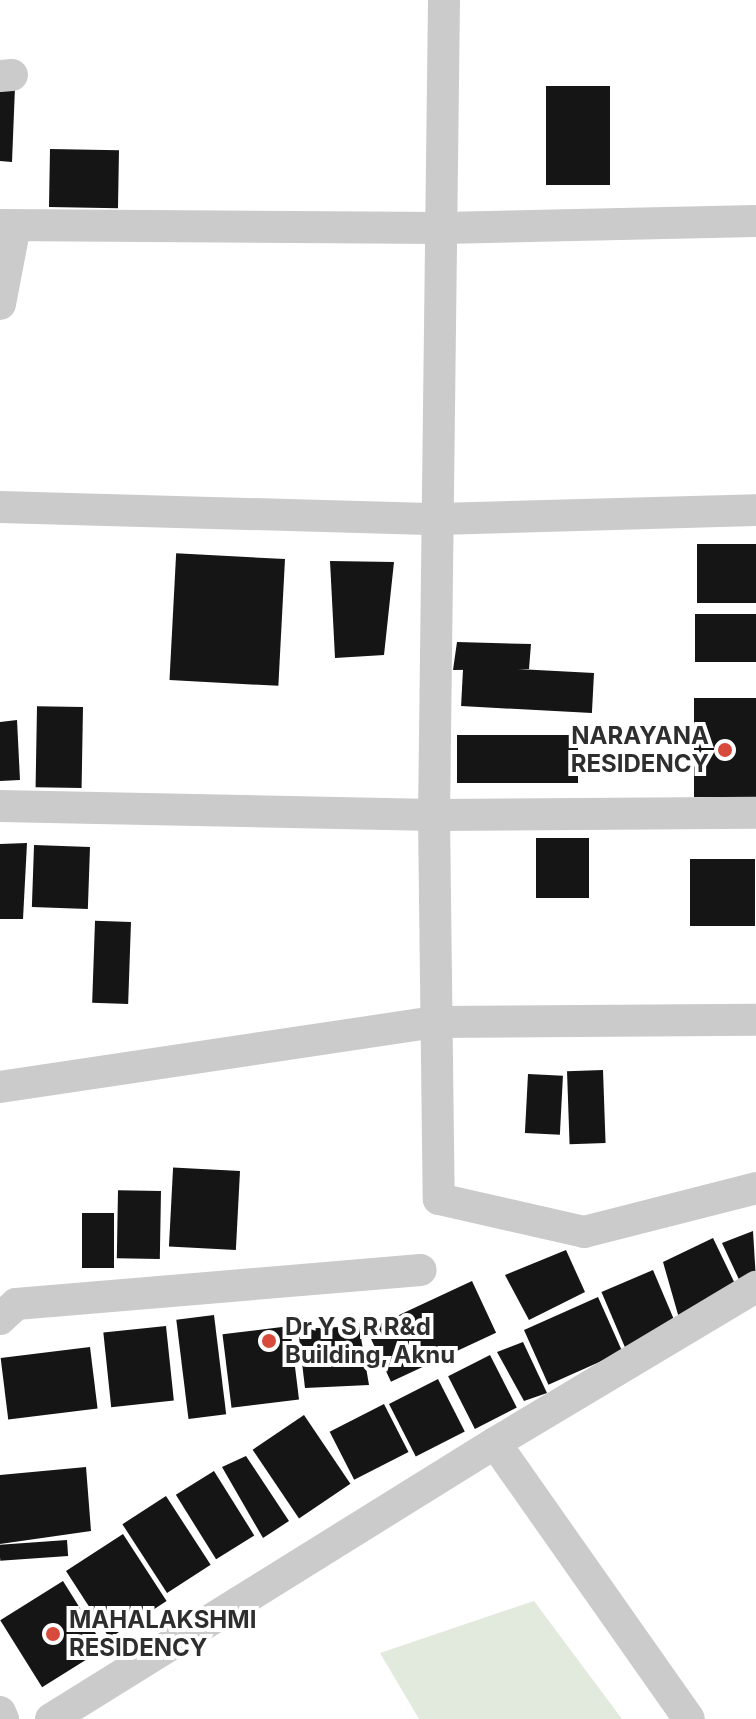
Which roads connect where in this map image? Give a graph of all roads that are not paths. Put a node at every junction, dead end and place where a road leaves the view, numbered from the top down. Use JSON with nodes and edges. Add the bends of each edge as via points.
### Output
{"nodes":[{"id":1,"x":444,"y":0,"type":"edge"},
{"id":2,"x":756,"y":221,"type":"edge"},
{"id":3,"x":8,"y":225,"type":"edge"},
{"id":4,"x":443,"y":228,"type":"junction"},
{"id":5,"x":0,"y":304,"type":"edge"},
{"id":6,"x":0,"y":507,"type":"edge"},
{"id":7,"x":756,"y":510,"type":"edge"},
{"id":8,"x":438,"y":519,"type":"junction"},
{"id":9,"x":0,"y":806,"type":"edge"},
{"id":10,"x":756,"y":813,"type":"edge"},
{"id":11,"x":434,"y":815,"type":"junction"},
{"id":12,"x":756,"y":1020,"type":"edge"},
{"id":13,"x":437,"y":1022,"type":"junction"},
{"id":14,"x":0,"y":1087,"type":"edge"},
{"id":15,"x":756,"y":1188,"type":"edge"},
{"id":16,"x":421,"y":1270,"type":"dead end"},
{"id":17,"x":756,"y":1287,"type":"edge"},
{"id":18,"x":0,"y":1319,"type":"edge"},
{"id":19,"x":495,"y":1443,"type":"junction"},
{"id":20,"x":0,"y":1712,"type":"edge"},
{"id":21,"x":3,"y":1719,"type":"edge"},
{"id":22,"x":51,"y":1719,"type":"edge"},
{"id":23,"x":689,"y":1719,"type":"edge"}],
"edges":[{"from":1,"to":4,"type":"street"},
{"from":2,"to":4,"type":"street"},
{"from":3,"to":4,"type":"street"},
{"from":3,"to":5,"type":"street"},
{"from":4,"to":8,"type":"street"},
{"from":6,"to":8,"type":"street"},
{"from":7,"to":8,"type":"street"},
{"from":8,"to":11,"type":"street"},
{"from":9,"to":11,"type":"street"},
{"from":10,"to":11,"type":"street"},
{"from":11,"to":13,"type":"street"},
{"from":12,"to":13,"type":"street"},
{"from":13,"to":14,"type":"street"},
{"from":13,"to":15,"type":"street","via":[[439,1199],[584,1232]]},
{"from":16,"to":18,"type":"street","via":[[16,1304]]},
{"from":17,"to":19,"type":"street"},
{"from":19,"to":22,"type":"street"},
{"from":19,"to":23,"type":"street"},
{"from":20,"to":21,"type":"street"}]}
